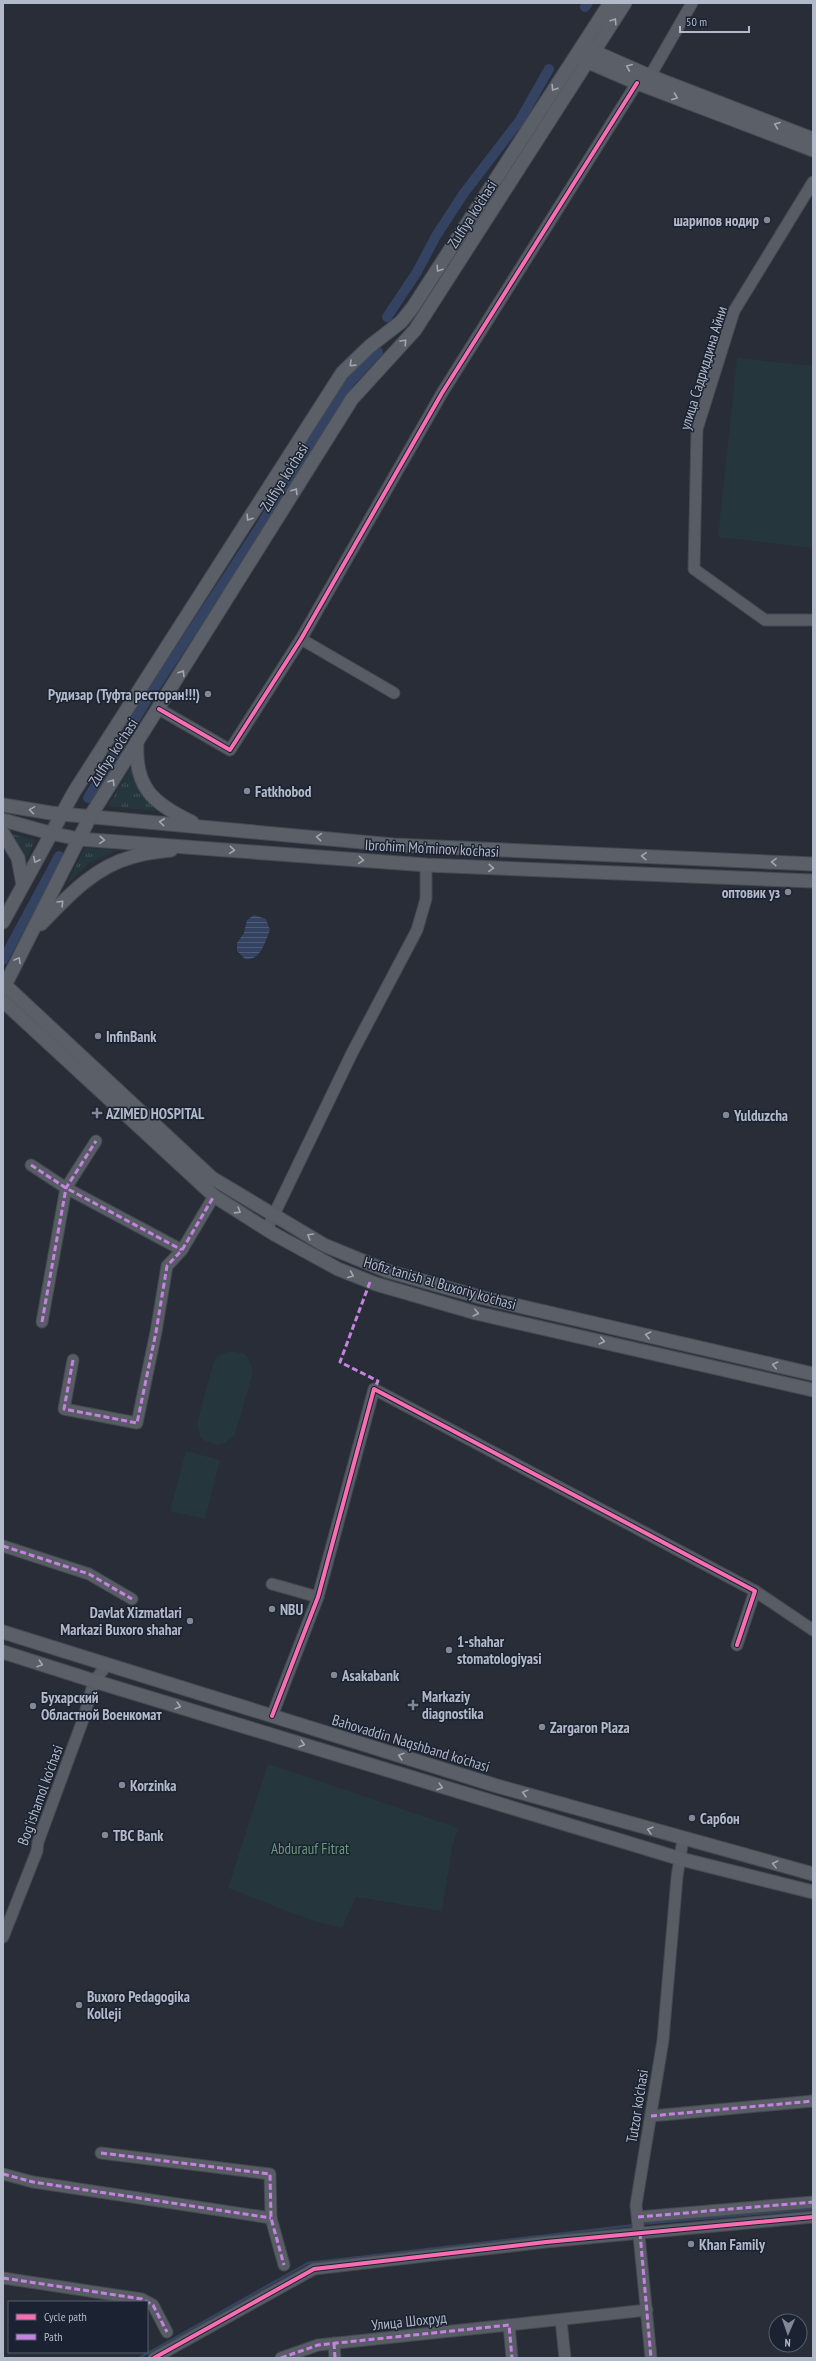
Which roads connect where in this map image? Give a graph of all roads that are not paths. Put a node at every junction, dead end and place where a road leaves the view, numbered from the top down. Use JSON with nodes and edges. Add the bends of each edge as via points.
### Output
{"nodes":[{"id":1,"x":610,"y":3,"type":"edge"},
{"id":2,"x":625,"y":3,"type":"edge"},
{"id":3,"x":692,"y":3,"type":"edge"},
{"id":4,"x":584,"y":54,"type":"junction"},
{"id":5,"x":650,"y":76,"type":"junction"},
{"id":6,"x":637,"y":83,"type":"junction"},
{"id":7,"x":813,"y":139,"type":"edge"},
{"id":8,"x":813,"y":150,"type":"edge"},
{"id":9,"x":813,"y":182,"type":"edge"},
{"id":10,"x":813,"y":620,"type":"edge"},
{"id":11,"x":301,"y":639,"type":"junction"},
{"id":12,"x":394,"y":693,"type":"dead end"},
{"id":13,"x":159,"y":709,"type":"junction"},
{"id":14,"x":138,"y":742,"type":"junction"},
{"id":15,"x":3,"y":805,"type":"edge"},
{"id":16,"x":61,"y":813,"type":"junction"},
{"id":17,"x":91,"y":815,"type":"junction"},
{"id":18,"x":3,"y":820,"type":"edge"},
{"id":19,"x":201,"y":826,"type":"junction"},
{"id":20,"x":3,"y":833,"type":"edge"},
{"id":21,"x":50,"y":833,"type":"junction"},
{"id":22,"x":79,"y":839,"type":"junction"},
{"id":23,"x":394,"y":845,"type":"junction"},
{"id":24,"x":194,"y":846,"type":"junction"},
{"id":25,"x":392,"y":863,"type":"junction"},
{"id":26,"x":813,"y":864,"type":"edge"},
{"id":27,"x":426,"y":865,"type":"junction"},
{"id":28,"x":813,"y":881,"type":"edge"},
{"id":29,"x":23,"y":885,"type":"junction"},
{"id":30,"x":3,"y":922,"type":"edge"},
{"id":31,"x":34,"y":931,"type":"junction"},
{"id":32,"x":4,"y":987,"type":"edge"},
{"id":33,"x":3,"y":1001,"type":"edge"},
{"id":34,"x":96,"y":1141,"type":"dead end"},
{"id":35,"x":31,"y":1165,"type":"dead end"},
{"id":36,"x":66,"y":1188,"type":"junction"},
{"id":37,"x":211,"y":1188,"type":"junction"},
{"id":38,"x":274,"y":1214,"type":"junction"},
{"id":39,"x":267,"y":1229,"type":"junction"},
{"id":40,"x":182,"y":1250,"type":"junction"},
{"id":41,"x":42,"y":1322,"type":"dead end"},
{"id":42,"x":73,"y":1360,"type":"dead end"},
{"id":43,"x":813,"y":1374,"type":"edge"},
{"id":44,"x":813,"y":1390,"type":"edge"},
{"id":45,"x":3,"y":1546,"type":"edge"},
{"id":46,"x":272,"y":1584,"type":"dead end"},
{"id":47,"x":755,"y":1591,"type":"junction"},
{"id":48,"x":318,"y":1597,"type":"junction"},
{"id":49,"x":132,"y":1599,"type":"dead end"},
{"id":50,"x":813,"y":1630,"type":"edge"},
{"id":51,"x":3,"y":1632,"type":"edge"},
{"id":52,"x":738,"y":1645,"type":"dead end"},
{"id":53,"x":3,"y":1652,"type":"edge"},
{"id":54,"x":107,"y":1665,"type":"junction"},
{"id":55,"x":94,"y":1681,"type":"junction"},
{"id":56,"x":272,"y":1716,"type":"junction"},
{"id":57,"x":684,"y":1839,"type":"junction"},
{"id":58,"x":681,"y":1859,"type":"junction"},
{"id":59,"x":813,"y":1874,"type":"edge"},
{"id":60,"x":813,"y":1892,"type":"edge"},
{"id":61,"x":3,"y":1937,"type":"edge"},
{"id":62,"x":813,"y":2102,"type":"edge"},
{"id":63,"x":651,"y":2116,"type":"junction"},
{"id":64,"x":102,"y":2152,"type":"dead end"},
{"id":65,"x":3,"y":2174,"type":"edge"},
{"id":66,"x":813,"y":2202,"type":"edge"},
{"id":67,"x":638,"y":2217,"type":"junction"},
{"id":68,"x":813,"y":2217,"type":"edge"},
{"id":69,"x":271,"y":2218,"type":"junction"},
{"id":70,"x":640,"y":2233,"type":"junction"},
{"id":71,"x":284,"y":2265,"type":"dead end"},
{"id":72,"x":3,"y":2278,"type":"edge"},
{"id":73,"x":146,"y":2301,"type":"edge"},
{"id":74,"x":148,"y":2302,"type":"edge"},
{"id":75,"x":647,"y":2310,"type":"junction"},
{"id":76,"x":561,"y":2320,"type":"junction"},
{"id":77,"x":509,"y":2325,"type":"junction"},
{"id":78,"x":168,"y":2332,"type":"dead end"},
{"id":79,"x":334,"y":2343,"type":"junction"},
{"id":80,"x":154,"y":2358,"type":"edge"},
{"id":81,"x":281,"y":2358,"type":"edge"},
{"id":82,"x":335,"y":2358,"type":"edge"},
{"id":83,"x":512,"y":2358,"type":"edge"},
{"id":84,"x":565,"y":2358,"type":"edge"},
{"id":85,"x":652,"y":2358,"type":"edge"}],
"edges":[{"from":1,"to":4,"type":"main road","name":"Zulfiya ko'chasi"},
{"from":4,"to":2,"type":"main road","name":"Zulfiya ko'chasi","one_way":true},
{"from":3,"to":5,"type":"street"},
{"from":5,"to":4,"type":"main road","one_way":true},
{"from":4,"to":6,"type":"main road"},
{"from":13,"to":4,"type":"main road","name":"Zulfiya ko'chasi","one_way":true,"via":[[352,398],[415,330]]},
{"from":4,"to":16,"type":"main road","name":"Zulfiya ko'chasi","one_way":true,"via":[[413,307],[401,322],[370,346],[342,373]]},
{"from":7,"to":5,"type":"main road","one_way":true},
{"from":6,"to":8,"type":"main road","one_way":true},
{"from":6,"to":11,"type":"street","via":[[442,393]]},
{"from":9,"to":10,"type":"street","name":"улица Садриддина Айни","via":[[734,311],[697,430],[694,569],[766,620]]},
{"from":11,"to":12,"type":"street"},
{"from":11,"to":13,"type":"street","via":[[230,750]]},
{"from":13,"to":14,"type":"main road","name":"Zulfiya ko'chasi"},
{"from":17,"to":14,"type":"main road","name":"Zulfiya ko'chasi","one_way":true},
{"from":14,"to":19,"type":"main road","via":[[136,759],[142,781],[150,796],[170,811]]},
{"from":16,"to":15,"type":"main road","one_way":true},
{"from":16,"to":17,"type":"main road","name":"Ibrohim Mo'minov ko'chasi"},
{"from":16,"to":21,"type":"main road","name":"Zulfiya ko'chasi"},
{"from":19,"to":17,"type":"main road","name":"Ibrohim Mo'minov ko'chasi","one_way":true},
{"from":17,"to":22,"type":"main road","name":"Zulfiya ko'chasi"},
{"from":18,"to":21,"type":"main road"},
{"from":23,"to":19,"type":"main road","name":"Ibrohim Mo'minov ko'chasi","one_way":true},
{"from":20,"to":29,"type":"main road","via":[[18,858]]},
{"from":21,"to":22,"type":"main road","name":"Ibrohim Mo'minov ko'chasi"},
{"from":21,"to":29,"type":"main road","name":"Zulfiya ko'chasi","one_way":true},
{"from":22,"to":24,"type":"main road","name":"Ibrohim Mo'minov ko'chasi","one_way":true},
{"from":22,"to":31,"type":"main road","name":"Zulfiya ko'chasi"},
{"from":23,"to":25,"type":"main road"},
{"from":26,"to":23,"type":"main road","name":"Ibrohim Mo'minov ko'chasi","one_way":true},
{"from":24,"to":25,"type":"main road","name":"Ibrohim Mo'minov ko'chasi","one_way":true},
{"from":31,"to":24,"type":"main road","one_way":true,"via":[[78,886],[102,870],[131,857]]},
{"from":25,"to":27,"type":"main road","name":"Ibrohim Mo'minov ko'chasi"},
{"from":27,"to":28,"type":"main road","name":"Ibrohim Mo'minov ko'chasi","one_way":true},
{"from":27,"to":38,"type":"street","via":[[426,899],[417,930],[352,1053]]},
{"from":29,"to":30,"type":"main road","name":"Zulfiya ko'chasi"},
{"from":32,"to":31,"type":"main road","name":"Zulfiya ko'chasi","one_way":true},
{"from":32,"to":37,"type":"main road"},
{"from":33,"to":37,"type":"main road","name":"Hofiz tanish al Buxoriy ko'chasi"},
{"from":34,"to":36,"type":"street"},
{"from":35,"to":36,"type":"street"},
{"from":36,"to":40,"type":"street"},
{"from":36,"to":41,"type":"street"},
{"from":37,"to":38,"type":"main road","name":"Hofiz tanish al Buxoriy ko'chasi"},
{"from":37,"to":39,"type":"main road","name":"Hofiz tanish al Buxoriy ko'chasi","one_way":true},
{"from":37,"to":40,"type":"street"},
{"from":38,"to":39,"type":"street"},
{"from":43,"to":38,"type":"main road","name":"Hofiz tanish al Buxoriy ko'chasi","one_way":true,"via":[[480,1297],[387,1271],[324,1244]]},
{"from":39,"to":44,"type":"main road","name":"Hofiz tanish al Buxoriy ko'chasi","one_way":true,"via":[[338,1269],[406,1294],[476,1313]]},
{"from":40,"to":42,"type":"street","via":[[167,1266],[137,1423],[64,1410]]},
{"from":45,"to":49,"type":"street","via":[[89,1574]]},
{"from":46,"to":48,"type":"street"},
{"from":47,"to":48,"type":"street","via":[[374,1389]]},
{"from":47,"to":50,"type":"street"},
{"from":47,"to":52,"type":"street"},
{"from":48,"to":56,"type":"street"},
{"from":51,"to":54,"type":"main road","name":"Bahovaddin Naqshband ko'chasi"},
{"from":53,"to":55,"type":"main road","one_way":true},
{"from":54,"to":55,"type":"street","name":"Bog'ishamol ko'chasi"},
{"from":54,"to":56,"type":"main road","name":"Bahovaddin Naqshband ko'chasi"},
{"from":55,"to":58,"type":"main road","one_way":true},
{"from":55,"to":61,"type":"street","name":"Bog'ishamol ko'chasi","via":[[37,1851]]},
{"from":57,"to":56,"type":"main road","name":"Bahovaddin Naqshband ko'chasi","one_way":true,"via":[[497,1786]]},
{"from":57,"to":58,"type":"street","name":"Tutzor ko'chasi"},
{"from":59,"to":57,"type":"main road","name":"Bahovaddin Naqshband ko'chasi","one_way":true},
{"from":58,"to":60,"type":"main road"},
{"from":58,"to":63,"type":"street","name":"Tutzor ko'chasi","via":[[663,2040]]},
{"from":62,"to":63,"type":"street"},
{"from":63,"to":67,"type":"street","name":"Tutzor ko'chasi","via":[[636,2205]]},
{"from":64,"to":69,"type":"street","via":[[270,2174]]},
{"from":65,"to":69,"type":"street","via":[[33,2182]]},
{"from":66,"to":67,"type":"street"},
{"from":67,"to":70,"type":"street","name":"Tutzor ko'chasi"},
{"from":68,"to":70,"type":"street"},
{"from":69,"to":71,"type":"street"},
{"from":70,"to":75,"type":"street","name":"Tutzor ko'chasi"},
{"from":70,"to":80,"type":"street","via":[[314,2268]]},
{"from":72,"to":73,"type":"street"},
{"from":74,"to":78,"type":"street","via":[[153,2305]]},
{"from":75,"to":76,"type":"street","name":"Улица Шохруд"},
{"from":75,"to":85,"type":"street","name":"Tutzor ko'chasi"},
{"from":76,"to":77,"type":"street","name":"Улица Шохруд"},
{"from":76,"to":84,"type":"street"},
{"from":77,"to":79,"type":"street","name":"Улица Шохруд"},
{"from":77,"to":83,"type":"street"},
{"from":79,"to":81,"type":"street","name":"Улица Шохруд","via":[[318,2345]]},
{"from":79,"to":82,"type":"street"}]}
